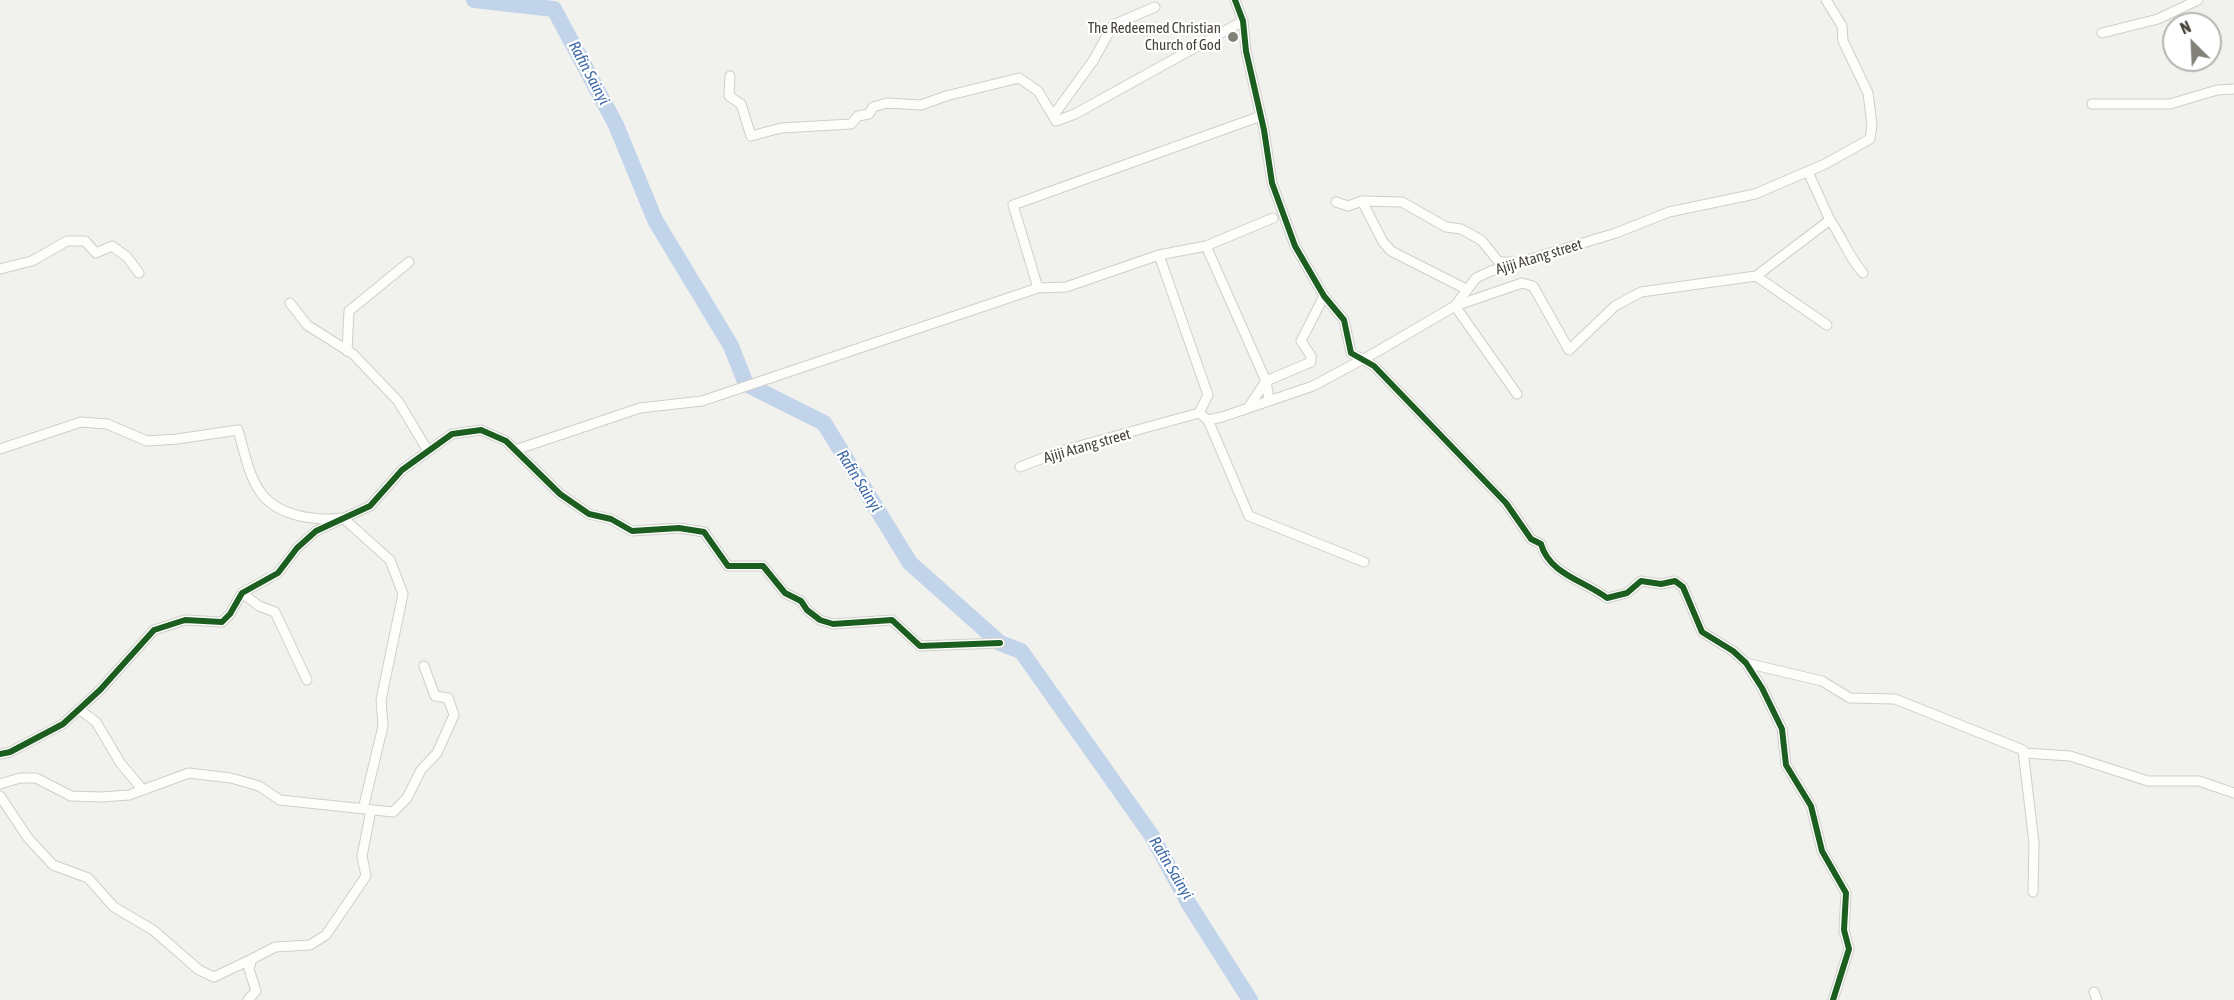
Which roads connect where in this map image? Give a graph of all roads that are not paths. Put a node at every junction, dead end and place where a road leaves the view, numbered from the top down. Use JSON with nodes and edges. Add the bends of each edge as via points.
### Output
{"nodes":[{"id":1,"x":1235,"y":0,"type":"edge"},
{"id":2,"x":1826,"y":0,"type":"edge"},
{"id":3,"x":2198,"y":0,"type":"edge"},
{"id":4,"x":1155,"y":7,"type":"dead end"},
{"id":5,"x":1243,"y":21,"type":"junction"},
{"id":6,"x":2102,"y":33,"type":"dead end"},
{"id":7,"x":730,"y":76,"type":"dead end"},
{"id":8,"x":2234,"y":88,"type":"edge"},
{"id":9,"x":2092,"y":104,"type":"dead end"},
{"id":10,"x":1053,"y":116,"type":"junction"},
{"id":11,"x":1261,"y":116,"type":"junction"},
{"id":12,"x":1808,"y":172,"type":"junction"},
{"id":13,"x":1362,"y":201,"type":"junction"},
{"id":14,"x":1336,"y":202,"type":"dead end"},
{"id":15,"x":1273,"y":218,"type":"dead end"},
{"id":16,"x":1830,"y":220,"type":"junction"},
{"id":17,"x":1206,"y":246,"type":"junction"},
{"id":18,"x":1159,"y":255,"type":"junction"},
{"id":19,"x":409,"y":262,"type":"dead end"},
{"id":20,"x":1523,"y":262,"type":"junction"},
{"id":21,"x":0,"y":269,"type":"edge"},
{"id":22,"x":140,"y":273,"type":"dead end"},
{"id":23,"x":1863,"y":273,"type":"dead end"},
{"id":24,"x":1756,"y":276,"type":"junction"},
{"id":25,"x":1038,"y":288,"type":"junction"},
{"id":26,"x":1466,"y":289,"type":"junction"},
{"id":27,"x":1324,"y":296,"type":"junction"},
{"id":28,"x":290,"y":303,"type":"dead end"},
{"id":29,"x":1455,"y":306,"type":"junction"},
{"id":30,"x":1827,"y":325,"type":"dead end"},
{"id":31,"x":347,"y":351,"type":"junction"},
{"id":32,"x":1362,"y":358,"type":"junction"},
{"id":33,"x":1266,"y":381,"type":"junction"},
{"id":34,"x":1517,"y":394,"type":"dead end"},
{"id":35,"x":1269,"y":400,"type":"junction"},
{"id":36,"x":1250,"y":405,"type":"junction"},
{"id":37,"x":1199,"y":413,"type":"junction"},
{"id":38,"x":1209,"y":420,"type":"junction"},
{"id":39,"x":0,"y":449,"type":"edge"},
{"id":40,"x":515,"y":450,"type":"junction"},
{"id":41,"x":428,"y":451,"type":"junction"},
{"id":42,"x":1020,"y":467,"type":"dead end"},
{"id":43,"x":343,"y":518,"type":"junction"},
{"id":44,"x":1364,"y":562,"type":"dead end"},
{"id":45,"x":242,"y":593,"type":"junction"},
{"id":46,"x":1000,"y":643,"type":"dead end"},
{"id":47,"x":1746,"y":663,"type":"junction"},
{"id":48,"x":424,"y":666,"type":"dead end"},
{"id":49,"x":307,"y":680,"type":"dead end"},
{"id":50,"x":79,"y":709,"type":"junction"},
{"id":51,"x":2024,"y":753,"type":"junction"},
{"id":52,"x":0,"y":754,"type":"edge"},
{"id":53,"x":0,"y":784,"type":"edge"},
{"id":54,"x":143,"y":790,"type":"junction"},
{"id":55,"x":2234,"y":793,"type":"edge"},
{"id":56,"x":0,"y":796,"type":"edge"},
{"id":57,"x":367,"y":809,"type":"junction"},
{"id":58,"x":2033,"y":892,"type":"dead end"},
{"id":59,"x":252,"y":959,"type":"junction"},
{"id":60,"x":248,"y":1000,"type":"edge"},
{"id":61,"x":1833,"y":1000,"type":"edge"}],
"edges":[{"from":1,"to":5,"type":"street"},
{"from":2,"to":12,"type":"street","name":"Ajiji Atang street","via":[[1842,26],[1843,41],[1868,93],[1872,124],[1869,140]]},
{"from":3,"to":6,"type":"street","via":[[2158,19]]},
{"from":4,"to":10,"type":"street","via":[[1113,25],[1093,61]]},
{"from":5,"to":10,"type":"street","via":[[1075,114],[1056,121]]},
{"from":5,"to":11,"type":"street"},
{"from":7,"to":10,"type":"street","via":[[729,96],[741,104],[751,136],[781,128],[851,124],[858,116],[887,103],[921,105],[1019,78],[1038,91]]},
{"from":8,"to":9,"type":"street","via":[[2170,104]]},
{"from":11,"to":25,"type":"street","via":[[1013,205]]},
{"from":11,"to":27,"type":"street","via":[[1272,183],[1284,218]]},
{"from":12,"to":16,"type":"street"},
{"from":12,"to":20,"type":"street","name":"Ajiji Atang street","via":[[1755,194],[1669,212]]},
{"from":13,"to":14,"type":"street","via":[[1348,206]]},
{"from":13,"to":20,"type":"street","via":[[1401,202],[1446,227],[1461,229],[1481,240],[1499,262]]},
{"from":13,"to":26,"type":"street","via":[[1391,251]]},
{"from":15,"to":17,"type":"street"},
{"from":16,"to":23,"type":"street"},
{"from":16,"to":24,"type":"street"},
{"from":17,"to":18,"type":"street"},
{"from":17,"to":33,"type":"street"},
{"from":18,"to":25,"type":"street","via":[[1066,287]]},
{"from":18,"to":37,"type":"street","via":[[1208,395]]},
{"from":19,"to":31,"type":"street","via":[[349,311]]},
{"from":20,"to":26,"type":"street","name":"Ajiji Atang street","via":[[1476,278]]},
{"from":21,"to":22,"type":"street","via":[[32,261],[67,241],[85,241],[96,253],[112,246]]},
{"from":24,"to":29,"type":"street","via":[[1641,292],[1615,306],[1569,350],[1533,286],[1522,283]]},
{"from":24,"to":30,"type":"street"},
{"from":25,"to":40,"type":"street","via":[[702,401],[640,408]]},
{"from":26,"to":29,"type":"street","name":"Ajiji Atang street"},
{"from":27,"to":32,"type":"street","via":[[1344,320],[1351,353]]},
{"from":27,"to":33,"type":"street","via":[[1301,341],[1311,362]]},
{"from":28,"to":31,"type":"street","via":[[307,325]]},
{"from":29,"to":32,"type":"street","name":"Ajiji Atang street"},
{"from":29,"to":34,"type":"street"},
{"from":31,"to":41,"type":"street","via":[[398,401]]},
{"from":32,"to":35,"type":"street","name":"Ajiji Atang street","via":[[1313,386]]},
{"from":32,"to":47,"type":"street","via":[[1439,432],[1506,503],[1531,539],[1541,544],[1544,554],[1573,581],[1592,587],[1607,598],[1627,593],[1641,581],[1675,582],[1683,587],[1702,632]]},
{"from":33,"to":35,"type":"street"},
{"from":33,"to":36,"type":"street"},
{"from":35,"to":36,"type":"street","name":"Ajiji Atang street"},
{"from":36,"to":38,"type":"street","name":"Ajiji Atang street"},
{"from":37,"to":38,"type":"street"},
{"from":37,"to":42,"type":"street","name":"Ajiji Atang street","via":[[1061,451]]},
{"from":38,"to":44,"type":"street","via":[[1249,516]]},
{"from":39,"to":43,"type":"street","via":[[81,422],[107,424],[147,441],[238,430],[261,493],[281,509],[316,521]]},
{"from":40,"to":41,"type":"street","via":[[506,441],[481,430],[452,434]]},
{"from":40,"to":46,"type":"street","via":[[560,494],[589,514],[611,519],[632,531],[679,528],[704,532],[728,566],[763,566],[785,592],[820,620],[833,624],[892,620],[920,646]]},
{"from":41,"to":43,"type":"street","via":[[402,470],[370,506]]},
{"from":43,"to":45,"type":"street","via":[[316,531],[297,548],[279,573]]},
{"from":43,"to":57,"type":"street","via":[[390,560],[403,594],[381,700],[383,726]]},
{"from":45,"to":49,"type":"street","via":[[275,612]]},
{"from":45,"to":50,"type":"street","via":[[222,622],[185,620],[154,630]]},
{"from":47,"to":51,"type":"street","via":[[1822,681],[1850,698],[1895,699],[1968,726]]},
{"from":47,"to":61,"type":"street","via":[[1782,729],[1786,765],[1811,806],[1822,851],[1846,893],[1844,930],[1849,949]]},
{"from":48,"to":57,"type":"street","via":[[435,696],[448,698],[454,715],[437,753],[421,770],[407,798],[393,812]]},
{"from":50,"to":52,"type":"street","via":[[63,724]]},
{"from":50,"to":54,"type":"street","via":[[96,722],[121,764]]},
{"from":51,"to":55,"type":"street","via":[[2070,756],[2148,781],[2199,782]]},
{"from":51,"to":58,"type":"street","via":[[2034,843]]},
{"from":53,"to":54,"type":"street","via":[[36,778],[71,796],[129,795]]},
{"from":54,"to":57,"type":"street","via":[[189,773],[249,784],[280,800]]},
{"from":56,"to":59,"type":"street","via":[[28,838],[53,865],[88,878],[114,907],[153,930],[199,970],[214,977]]},
{"from":57,"to":59,"type":"street","via":[[362,856],[366,876],[326,935],[310,945],[275,947]]},
{"from":59,"to":60,"type":"street","via":[[249,969],[256,991]]}]}
